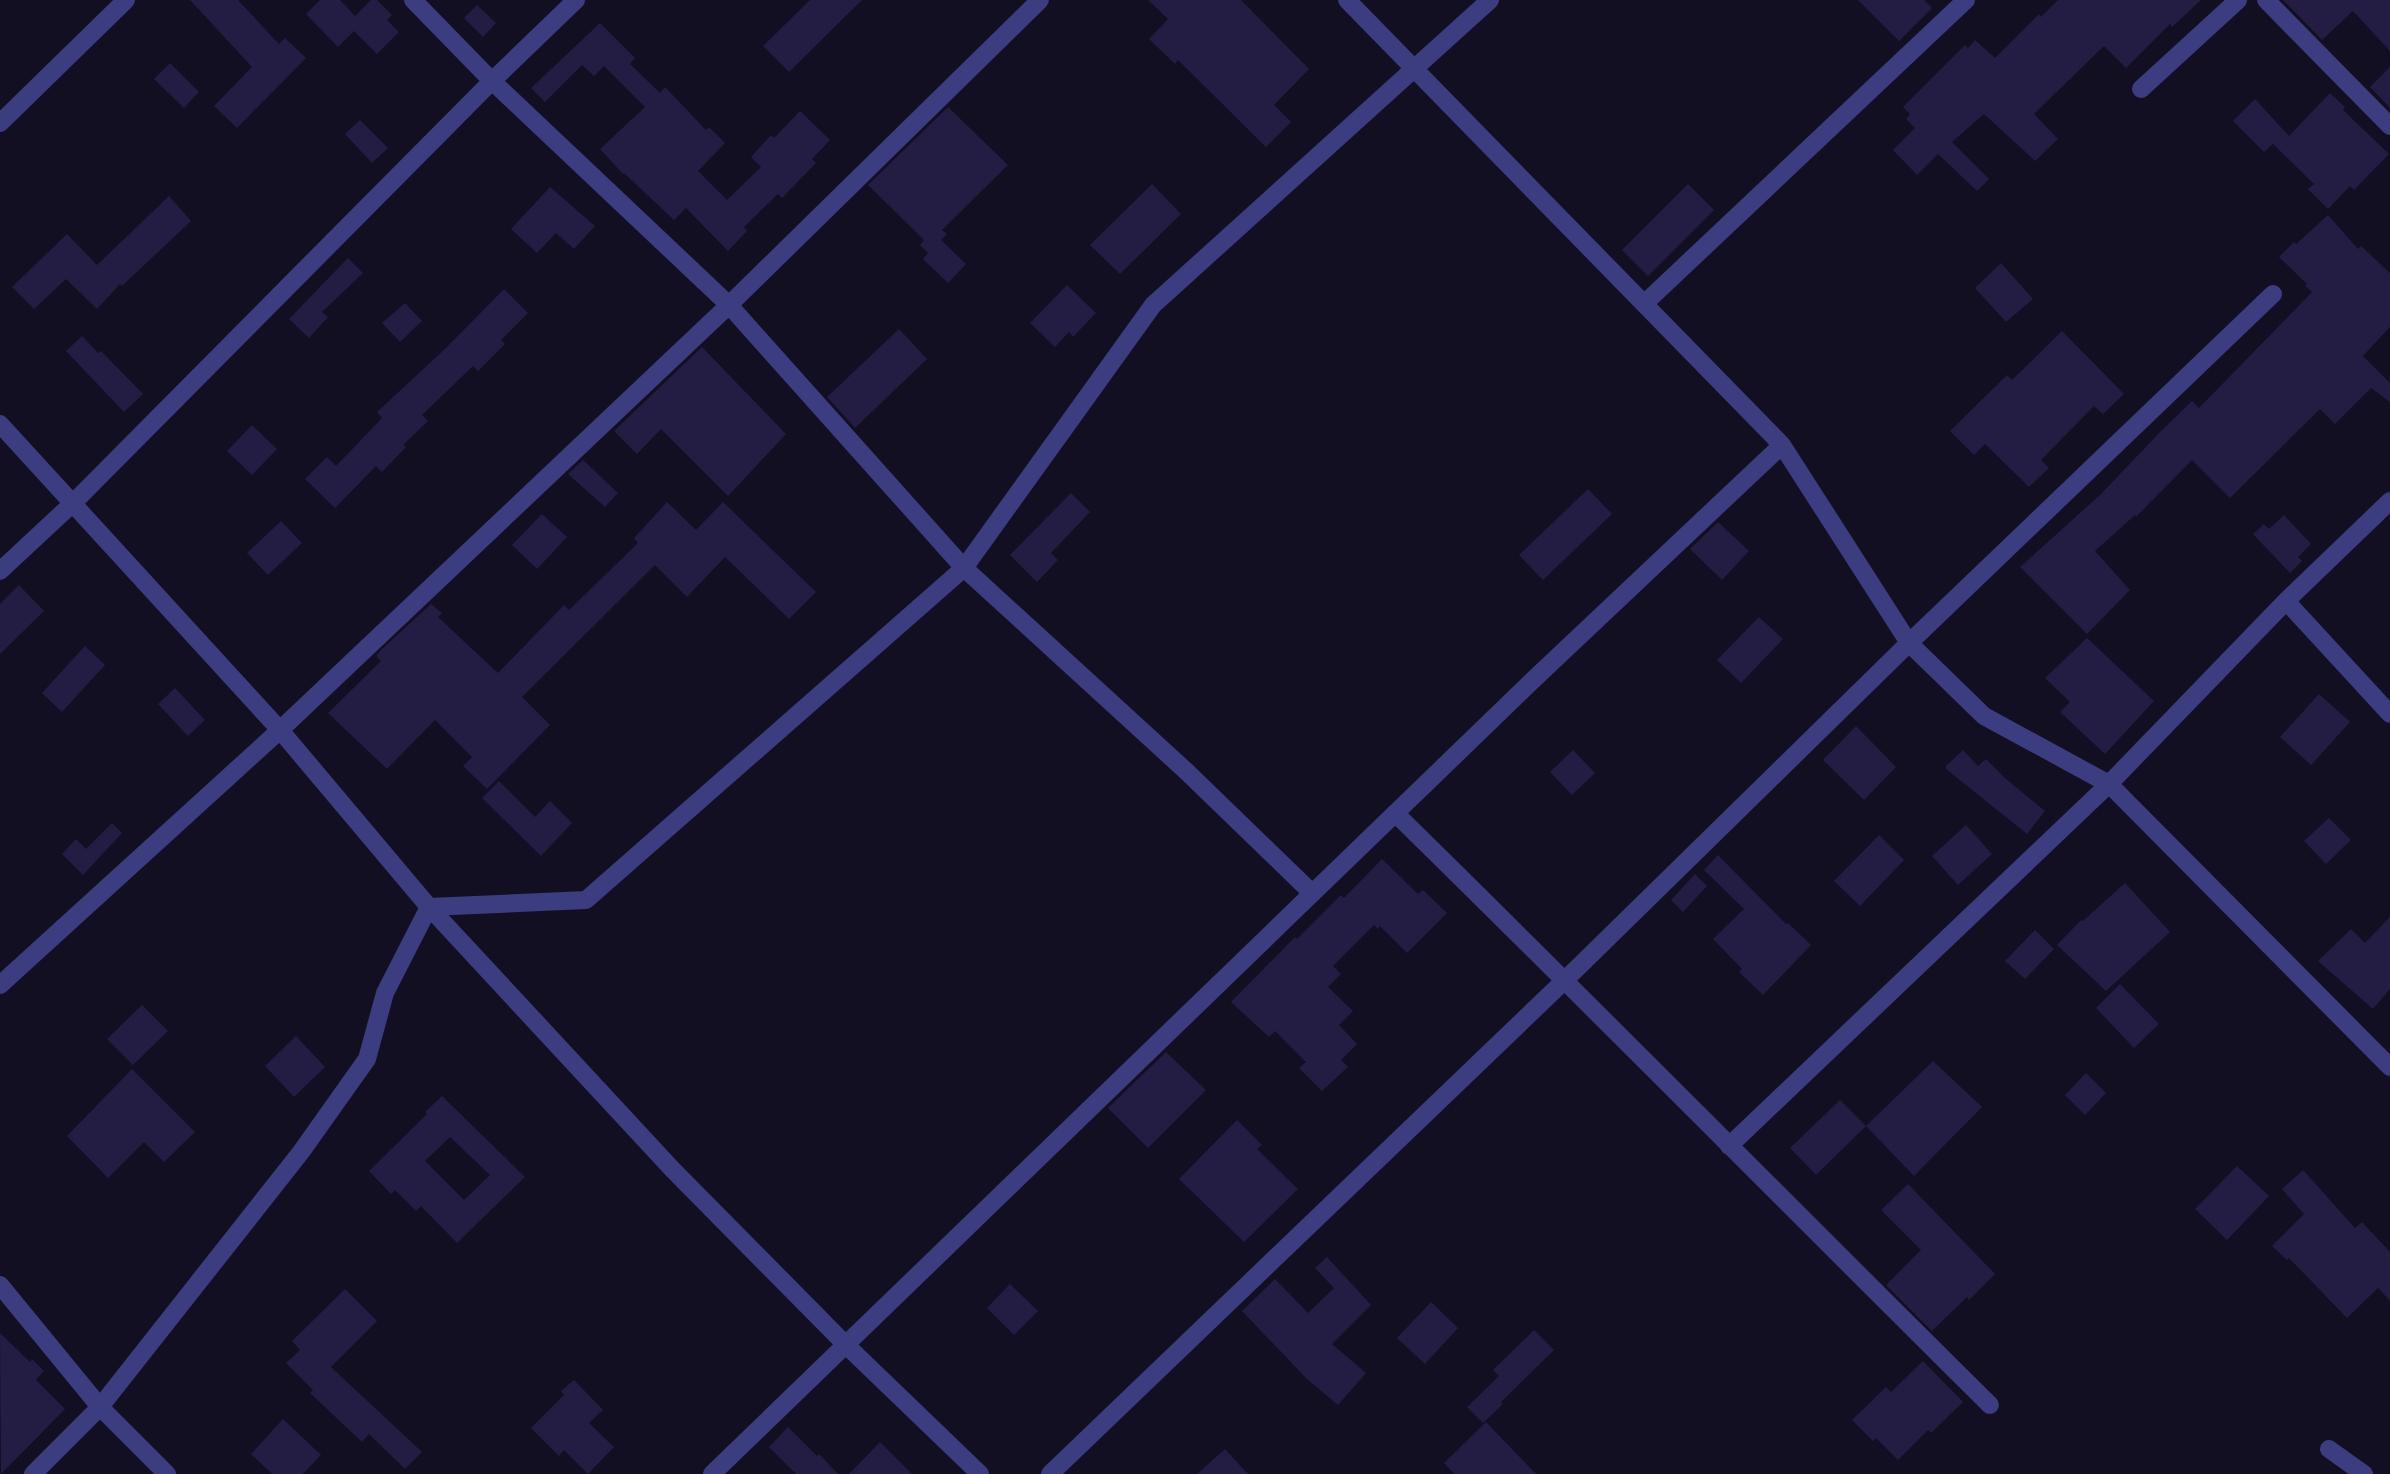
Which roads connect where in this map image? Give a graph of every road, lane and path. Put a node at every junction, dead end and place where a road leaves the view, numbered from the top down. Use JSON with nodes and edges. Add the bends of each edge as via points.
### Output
{"nodes":[{"id":1,"x":126,"y":0,"type":"edge"},
{"id":2,"x":413,"y":0,"type":"edge"},
{"id":3,"x":576,"y":0,"type":"edge"},
{"id":4,"x":1040,"y":0,"type":"edge"},
{"id":5,"x":1347,"y":0,"type":"edge"},
{"id":6,"x":1490,"y":0,"type":"edge"},
{"id":7,"x":1966,"y":0,"type":"edge"},
{"id":8,"x":2238,"y":0,"type":"edge"},
{"id":9,"x":2266,"y":0,"type":"edge"},
{"id":10,"x":1415,"y":68,"type":"junction"},
{"id":11,"x":492,"y":81,"type":"junction"},
{"id":12,"x":2141,"y":89,"type":"dead end"},
{"id":13,"x":0,"y":123,"type":"edge"},
{"id":14,"x":2390,"y":126,"type":"edge"},
{"id":15,"x":2273,"y":294,"type":"dead end"},
{"id":16,"x":1645,"y":303,"type":"junction"},
{"id":17,"x":729,"y":305,"type":"junction"},
{"id":18,"x":0,"y":424,"type":"edge"},
{"id":19,"x":1782,"y":445,"type":"junction"},
{"id":20,"x":2390,"y":501,"type":"edge"},
{"id":21,"x":72,"y":504,"type":"junction"},
{"id":22,"x":964,"y":568,"type":"junction"},
{"id":23,"x":0,"y":571,"type":"edge"},
{"id":24,"x":2286,"y":601,"type":"junction"},
{"id":25,"x":1909,"y":643,"type":"junction"},
{"id":26,"x":2390,"y":714,"type":"edge"},
{"id":27,"x":280,"y":730,"type":"junction"},
{"id":28,"x":2109,"y":784,"type":"junction"},
{"id":29,"x":1395,"y":813,"type":"junction"},
{"id":30,"x":1312,"y":893,"type":"junction"},
{"id":31,"x":429,"y":907,"type":"junction"},
{"id":32,"x":1565,"y":980,"type":"junction"},
{"id":33,"x":0,"y":985,"type":"edge"},
{"id":34,"x":2390,"y":1067,"type":"edge"},
{"id":35,"x":1729,"y":1146,"type":"junction"},
{"id":36,"x":0,"y":1285,"type":"edge"},
{"id":37,"x":846,"y":1345,"type":"junction"},
{"id":38,"x":1990,"y":1405,"type":"dead end"},
{"id":39,"x":100,"y":1407,"type":"junction"},
{"id":40,"x":2329,"y":1449,"type":"dead end"},
{"id":41,"x":33,"y":1474,"type":"edge"},
{"id":42,"x":167,"y":1474,"type":"edge"},
{"id":43,"x":712,"y":1474,"type":"edge"},
{"id":44,"x":980,"y":1474,"type":"edge"},
{"id":45,"x":1050,"y":1474,"type":"edge"},
{"id":46,"x":2364,"y":1474,"type":"edge"}],
"edges":[{"from":1,"to":13,"type":"street"},
{"from":2,"to":11,"type":"street"},
{"from":3,"to":11,"type":"street"},
{"from":4,"to":17,"type":"street"},
{"from":5,"to":10,"type":"street"},
{"from":6,"to":10,"type":"street"},
{"from":7,"to":16,"type":"street"},
{"from":8,"to":12,"type":"street"},
{"from":9,"to":14,"type":"street"},
{"from":10,"to":16,"type":"street"},
{"from":10,"to":22,"type":"street","via":[[1153,305]]},
{"from":11,"to":17,"type":"street"},
{"from":11,"to":21,"type":"street"},
{"from":15,"to":25,"type":"street"},
{"from":16,"to":19,"type":"street"},
{"from":17,"to":22,"type":"street"},
{"from":17,"to":27,"type":"street"},
{"from":18,"to":21,"type":"street"},
{"from":19,"to":25,"type":"street"},
{"from":19,"to":29,"type":"street"},
{"from":20,"to":24,"type":"street"},
{"from":21,"to":23,"type":"street"},
{"from":21,"to":27,"type":"street"},
{"from":22,"to":30,"type":"street"},
{"from":22,"to":31,"type":"street","via":[[586,900]]},
{"from":24,"to":26,"type":"street"},
{"from":24,"to":28,"type":"street"},
{"from":25,"to":28,"type":"street","via":[[1984,716]]},
{"from":25,"to":32,"type":"street"},
{"from":27,"to":31,"type":"street"},
{"from":27,"to":33,"type":"street"},
{"from":28,"to":34,"type":"street"},
{"from":28,"to":35,"type":"street"},
{"from":29,"to":30,"type":"street"},
{"from":29,"to":32,"type":"street"},
{"from":30,"to":37,"type":"street"},
{"from":31,"to":37,"type":"street","via":[[673,1170]]},
{"from":31,"to":39,"type":"street","via":[[385,993],[367,1059],[301,1152]]},
{"from":32,"to":35,"type":"street"},
{"from":32,"to":45,"type":"street"},
{"from":35,"to":38,"type":"street"},
{"from":36,"to":39,"type":"street"},
{"from":37,"to":43,"type":"street"},
{"from":37,"to":44,"type":"street"},
{"from":39,"to":41,"type":"street"},
{"from":39,"to":42,"type":"street"},
{"from":40,"to":46,"type":"street"}]}
